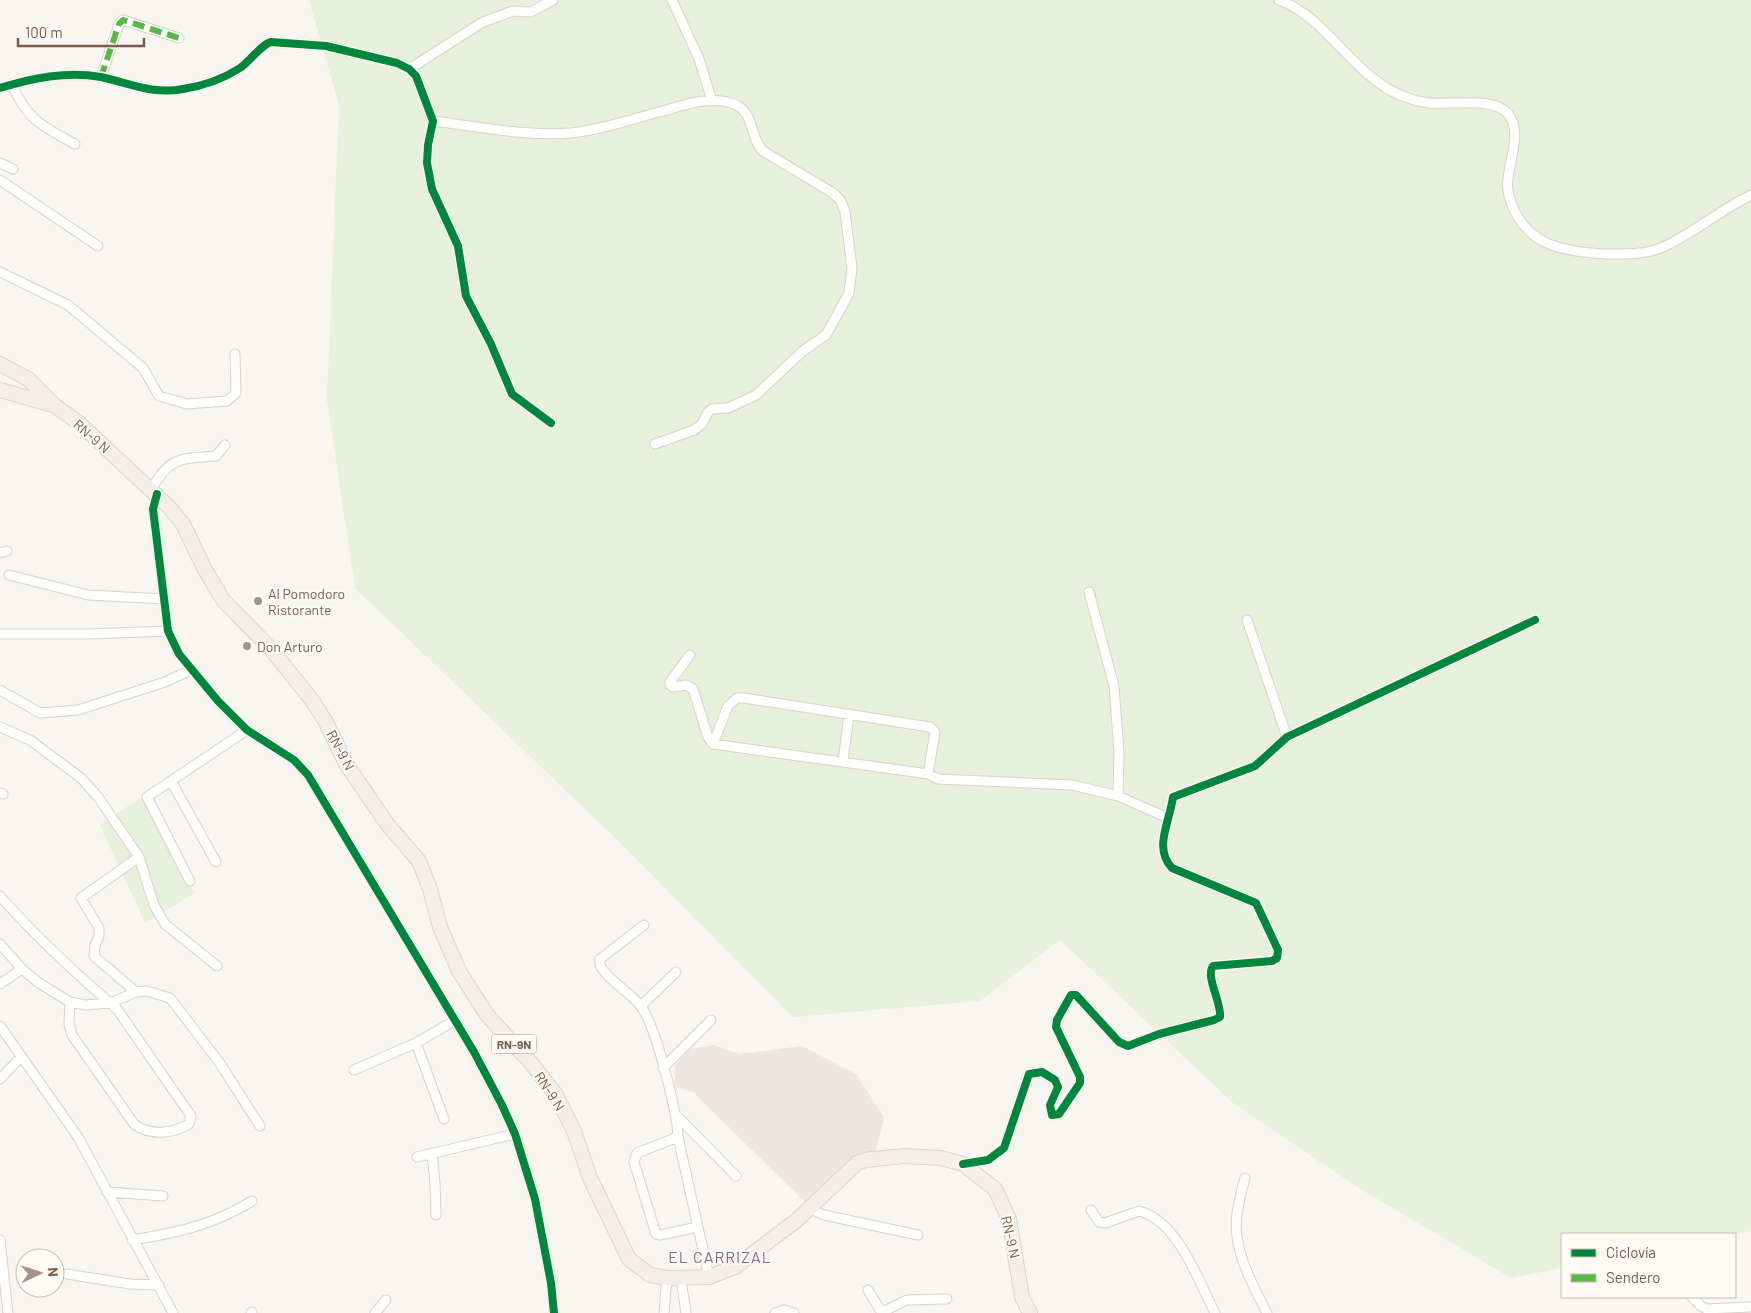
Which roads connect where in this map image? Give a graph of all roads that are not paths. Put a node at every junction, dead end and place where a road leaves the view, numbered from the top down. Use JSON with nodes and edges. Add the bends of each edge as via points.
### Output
{"nodes":[{"id":1,"x":553,"y":0,"type":"edge"},
{"id":2,"x":672,"y":0,"type":"edge"},
{"id":3,"x":1279,"y":0,"type":"edge"},
{"id":4,"x":179,"y":38,"type":"dead end"},
{"id":5,"x":409,"y":69,"type":"junction"},
{"id":6,"x":101,"y":77,"type":"junction"},
{"id":7,"x":12,"y":84,"type":"junction"},
{"id":8,"x":0,"y":88,"type":"edge"},
{"id":9,"x":712,"y":101,"type":"junction"},
{"id":10,"x":433,"y":121,"type":"junction"},
{"id":11,"x":75,"y":144,"type":"dead end"},
{"id":12,"x":0,"y":163,"type":"edge"},
{"id":13,"x":13,"y":169,"type":"dead end"},
{"id":14,"x":0,"y":180,"type":"edge"},
{"id":15,"x":1751,"y":195,"type":"edge"},
{"id":16,"x":98,"y":246,"type":"dead end"},
{"id":17,"x":0,"y":272,"type":"edge"},
{"id":18,"x":235,"y":354,"type":"dead end"},
{"id":19,"x":0,"y":364,"type":"edge"},
{"id":20,"x":0,"y":390,"type":"edge"},
{"id":21,"x":54,"y":405,"type":"junction"},
{"id":22,"x":551,"y":423,"type":"dead end"},
{"id":23,"x":655,"y":444,"type":"dead end"},
{"id":24,"x":225,"y":446,"type":"dead end"},
{"id":25,"x":154,"y":492,"type":"junction"},
{"id":26,"x":9,"y":575,"type":"dead end"},
{"id":27,"x":1089,"y":592,"type":"dead end"},
{"id":28,"x":166,"y":599,"type":"junction"},
{"id":29,"x":1247,"y":620,"type":"dead end"},
{"id":30,"x":1534,"y":620,"type":"dead end"},
{"id":31,"x":168,"y":631,"type":"junction"},
{"id":32,"x":0,"y":634,"type":"edge"},
{"id":33,"x":690,"y":655,"type":"dead end"},
{"id":34,"x":191,"y":670,"type":"junction"},
{"id":35,"x":0,"y":690,"type":"edge"},
{"id":36,"x":848,"y":715,"type":"junction"},
{"id":37,"x":0,"y":727,"type":"edge"},
{"id":38,"x":247,"y":730,"type":"junction"},
{"id":39,"x":1287,"y":737,"type":"junction"},
{"id":40,"x":713,"y":744,"type":"junction"},
{"id":41,"x":843,"y":761,"type":"junction"},
{"id":42,"x":928,"y":774,"type":"junction"},
{"id":43,"x":171,"y":781,"type":"junction"},
{"id":44,"x":1118,"y":796,"type":"junction"},
{"id":45,"x":1168,"y":818,"type":"junction"},
{"id":46,"x":139,"y":857,"type":"junction"},
{"id":47,"x":216,"y":862,"type":"dead end"},
{"id":48,"x":190,"y":880,"type":"dead end"},
{"id":49,"x":0,"y":896,"type":"edge"},
{"id":50,"x":644,"y":924,"type":"dead end"},
{"id":51,"x":0,"y":944,"type":"edge"},
{"id":52,"x":216,"y":966,"type":"dead end"},
{"id":53,"x":22,"y":969,"type":"junction"},
{"id":54,"x":676,"y":972,"type":"dead end"},
{"id":55,"x":0,"y":984,"type":"edge"},
{"id":56,"x":136,"y":992,"type":"junction"},
{"id":57,"x":70,"y":1002,"type":"junction"},
{"id":58,"x":110,"y":1003,"type":"junction"},
{"id":59,"x":641,"y":1006,"type":"junction"},
{"id":60,"x":711,"y":1020,"type":"dead end"},
{"id":61,"x":454,"y":1021,"type":"junction"},
{"id":62,"x":0,"y":1026,"type":"edge"},
{"id":63,"x":416,"y":1043,"type":"junction"},
{"id":64,"x":22,"y":1058,"type":"junction"},
{"id":65,"x":664,"y":1068,"type":"junction"},
{"id":66,"x":354,"y":1070,"type":"dead end"},
{"id":67,"x":0,"y":1080,"type":"edge"},
{"id":68,"x":678,"y":1117,"type":"junction"},
{"id":69,"x":444,"y":1118,"type":"dead end"},
{"id":70,"x":260,"y":1126,"type":"dead end"},
{"id":71,"x":515,"y":1134,"type":"junction"},
{"id":72,"x":678,"y":1138,"type":"junction"},
{"id":73,"x":432,"y":1153,"type":"junction"},
{"id":74,"x":417,"y":1157,"type":"dead end"},
{"id":75,"x":963,"y":1164,"type":"junction"},
{"id":76,"x":736,"y":1176,"type":"dead end"},
{"id":77,"x":1245,"y":1178,"type":"dead end"},
{"id":78,"x":107,"y":1192,"type":"junction"},
{"id":79,"x":163,"y":1196,"type":"dead end"},
{"id":80,"x":252,"y":1201,"type":"dead end"},
{"id":81,"x":808,"y":1208,"type":"junction"},
{"id":82,"x":1091,"y":1210,"type":"dead end"},
{"id":83,"x":436,"y":1216,"type":"dead end"},
{"id":84,"x":698,"y":1227,"type":"junction"},
{"id":85,"x":918,"y":1235,"type":"dead end"},
{"id":86,"x":0,"y":1240,"type":"edge"},
{"id":87,"x":132,"y":1240,"type":"junction"},
{"id":88,"x":67,"y":1274,"type":"dead end"},
{"id":89,"x":709,"y":1277,"type":"junction"},
{"id":90,"x":674,"y":1279,"type":"junction"},
{"id":91,"x":159,"y":1285,"type":"junction"},
{"id":92,"x":868,"y":1290,"type":"dead end"},
{"id":93,"x":1693,"y":1298,"type":"edge"},
{"id":94,"x":947,"y":1299,"type":"dead end"},
{"id":95,"x":386,"y":1300,"type":"dead end"},
{"id":96,"x":1751,"y":1307,"type":"edge"},
{"id":97,"x":8,"y":1313,"type":"edge"},
{"id":98,"x":173,"y":1313,"type":"edge"},
{"id":99,"x":375,"y":1313,"type":"edge"},
{"id":100,"x":554,"y":1313,"type":"edge"},
{"id":101,"x":664,"y":1313,"type":"edge"},
{"id":102,"x":686,"y":1313,"type":"edge"},
{"id":103,"x":775,"y":1313,"type":"edge"},
{"id":104,"x":794,"y":1313,"type":"edge"},
{"id":105,"x":882,"y":1313,"type":"edge"},
{"id":106,"x":1030,"y":1313,"type":"edge"},
{"id":107,"x":1215,"y":1313,"type":"edge"},
{"id":108,"x":1267,"y":1313,"type":"edge"}],
"edges":[{"from":1,"to":5,"type":"street","via":[[531,12],[513,12],[483,22]]},
{"from":2,"to":9,"type":"street","via":[[699,59]]},
{"from":3,"to":15,"type":"street","via":[[1300,10],[1377,81],[1398,94],[1430,103],[1488,104],[1508,114],[1514,133],[1506,181],[1509,196],[1515,213],[1527,230],[1544,243],[1590,253],[1646,253],[1663,247]]},
{"from":4,"to":6,"type":"street","via":[[123,20]]},
{"from":5,"to":6,"type":"street","via":[[397,63],[326,46],[271,42],[264,44],[253,58],[234,71],[183,89],[151,91]]},
{"from":5,"to":10,"type":"street","via":[[419,81]]},
{"from":6,"to":7,"type":"street","via":[[65,74]]},
{"from":7,"to":8,"type":"street"},
{"from":7,"to":11,"type":"street","via":[[29,115]]},
{"from":9,"to":10,"type":"street","via":[[571,133],[537,133]]},
{"from":9,"to":23,"type":"street","via":[[739,107],[748,116],[763,151],[841,201],[852,268],[849,293],[826,335],[804,350],[756,395],[728,408],[712,409],[694,430]]},
{"from":10,"to":22,"type":"street","via":[[428,145],[430,181],[458,246],[466,296],[512,394]]},
{"from":12,"to":13,"type":"street"},
{"from":14,"to":16,"type":"street"},
{"from":17,"to":18,"type":"street","via":[[68,305],[143,368],[158,396],[187,404],[228,401],[236,393]]},
{"from":19,"to":21,"type":"main road","number":"RN-9N","via":[[28,379]]},
{"from":20,"to":21,"type":"main road","number":"RN-9N"},
{"from":21,"to":25,"type":"main road","name":"RN-9 N","number":"RN-9N","via":[[79,423]]},
{"from":24,"to":25,"type":"street","via":[[216,456],[190,458],[167,465]]},
{"from":25,"to":28,"type":"street","via":[[153,510]]},
{"from":25,"to":90,"type":"main road","name":"RN-9 N","number":"RN-9N","via":[[183,524],[223,600],[270,648],[311,700],[326,722],[346,764],[388,826],[419,861],[440,927],[459,971],[488,1015],[556,1095],[574,1131],[590,1178],[629,1258],[650,1275]]},
{"from":26,"to":28,"type":"street","via":[[88,596]]},
{"from":27,"to":44,"type":"street","via":[[1114,686],[1119,752]]},
{"from":28,"to":31,"type":"street"},
{"from":29,"to":39,"type":"street"},
{"from":30,"to":39,"type":"street"},
{"from":31,"to":32,"type":"street"},
{"from":31,"to":34,"type":"street"},
{"from":33,"to":40,"type":"street","via":[[670,685],[686,685],[693,689]]},
{"from":34,"to":35,"type":"street","via":[[78,710],[40,713]]},
{"from":34,"to":38,"type":"street"},
{"from":36,"to":40,"type":"street","via":[[738,698],[728,706]]},
{"from":36,"to":41,"type":"street"},
{"from":36,"to":42,"type":"street","via":[[933,728]]},
{"from":37,"to":46,"type":"street","via":[[30,740],[81,778]]},
{"from":38,"to":43,"type":"street"},
{"from":38,"to":61,"type":"street","via":[[294,760],[308,775]]},
{"from":39,"to":45,"type":"street","via":[[1255,766],[1172,797]]},
{"from":40,"to":41,"type":"street"},
{"from":41,"to":42,"type":"street"},
{"from":42,"to":44,"type":"street","via":[[938,779],[1072,785]]},
{"from":43,"to":47,"type":"street"},
{"from":43,"to":48,"type":"street","via":[[147,798]]},
{"from":44,"to":45,"type":"street"},
{"from":45,"to":75,"type":"street","via":[[1162,848],[1164,860],[1172,868],[1256,903],[1278,950],[1277,958],[1213,966],[1210,973],[1221,1010],[1220,1017],[1128,1046],[1119,1042],[1076,995],[1071,995],[1056,1026],[1080,1076],[1078,1089],[1059,1114],[1052,1115],[1050,1105],[1058,1087],[1055,1080],[1042,1072],[1030,1074],[1004,1148],[988,1160]]},
{"from":46,"to":52,"type":"street","via":[[154,905],[164,924]]},
{"from":46,"to":56,"type":"street","via":[[81,898],[99,928],[94,950],[97,960]]},
{"from":49,"to":58,"type":"street","via":[[42,943]]},
{"from":50,"to":59,"type":"street","via":[[600,960],[600,965]]},
{"from":51,"to":53,"type":"street"},
{"from":53,"to":55,"type":"street"},
{"from":53,"to":57,"type":"street"},
{"from":54,"to":59,"type":"street"},
{"from":56,"to":58,"type":"street"},
{"from":56,"to":70,"type":"street","via":[[147,991],[170,998],[219,1062]]},
{"from":57,"to":58,"type":"street","via":[[85,1005]]},
{"from":57,"to":58,"type":"street","via":[[72,1035],[134,1124],[142,1131],[169,1132],[189,1124],[191,1116],[186,1108]]},
{"from":59,"to":65,"type":"street"},
{"from":60,"to":65,"type":"street"},
{"from":61,"to":63,"type":"street"},
{"from":61,"to":71,"type":"street"},
{"from":62,"to":64,"type":"street"},
{"from":63,"to":66,"type":"street"},
{"from":63,"to":69,"type":"street"},
{"from":64,"to":67,"type":"street"},
{"from":64,"to":78,"type":"street","via":[[78,1137]]},
{"from":65,"to":68,"type":"street"},
{"from":68,"to":72,"type":"street"},
{"from":68,"to":76,"type":"street"},
{"from":71,"to":73,"type":"street"},
{"from":71,"to":100,"type":"street","via":[[535,1199]]},
{"from":72,"to":84,"type":"street"},
{"from":72,"to":84,"type":"street","via":[[637,1153],[634,1162],[656,1234],[660,1236]]},
{"from":73,"to":74,"type":"street"},
{"from":73,"to":83,"type":"street"},
{"from":75,"to":81,"type":"main road","name":"RN-9 N","number":"RN-9N","via":[[941,1158],[904,1156],[865,1160],[857,1163]]},
{"from":75,"to":106,"type":"main road","name":"RN-9 N","number":"RN-9N","via":[[995,1189],[1009,1219],[1022,1297]]},
{"from":77,"to":108,"type":"street","via":[[1237,1214],[1239,1240],[1244,1269]]},
{"from":78,"to":79,"type":"street"},
{"from":78,"to":87,"type":"street"},
{"from":80,"to":87,"type":"street","via":[[218,1220]]},
{"from":81,"to":85,"type":"street","via":[[824,1215]]},
{"from":81,"to":89,"type":"main road","name":"RN-9 N","number":"RN-9N","via":[[748,1259]]},
{"from":82,"to":107,"type":"street","via":[[1100,1222],[1105,1223],[1139,1212],[1155,1218],[1184,1250]]},
{"from":84,"to":89,"type":"street"},
{"from":86,"to":97,"type":"street"},
{"from":87,"to":91,"type":"street"},
{"from":88,"to":91,"type":"street"},
{"from":89,"to":90,"type":"main road","name":"RN-9 N","number":"RN-9N"},
{"from":90,"to":101,"type":"street"},
{"from":90,"to":102,"type":"street"},
{"from":91,"to":98,"type":"street"},
{"from":92,"to":105,"type":"street"},
{"from":93,"to":96,"type":"street","via":[[1706,1308]]},
{"from":94,"to":105,"type":"street","via":[[907,1300]]},
{"from":95,"to":99,"type":"street"},
{"from":103,"to":104,"type":"street","via":[[784,1310]]}]}
